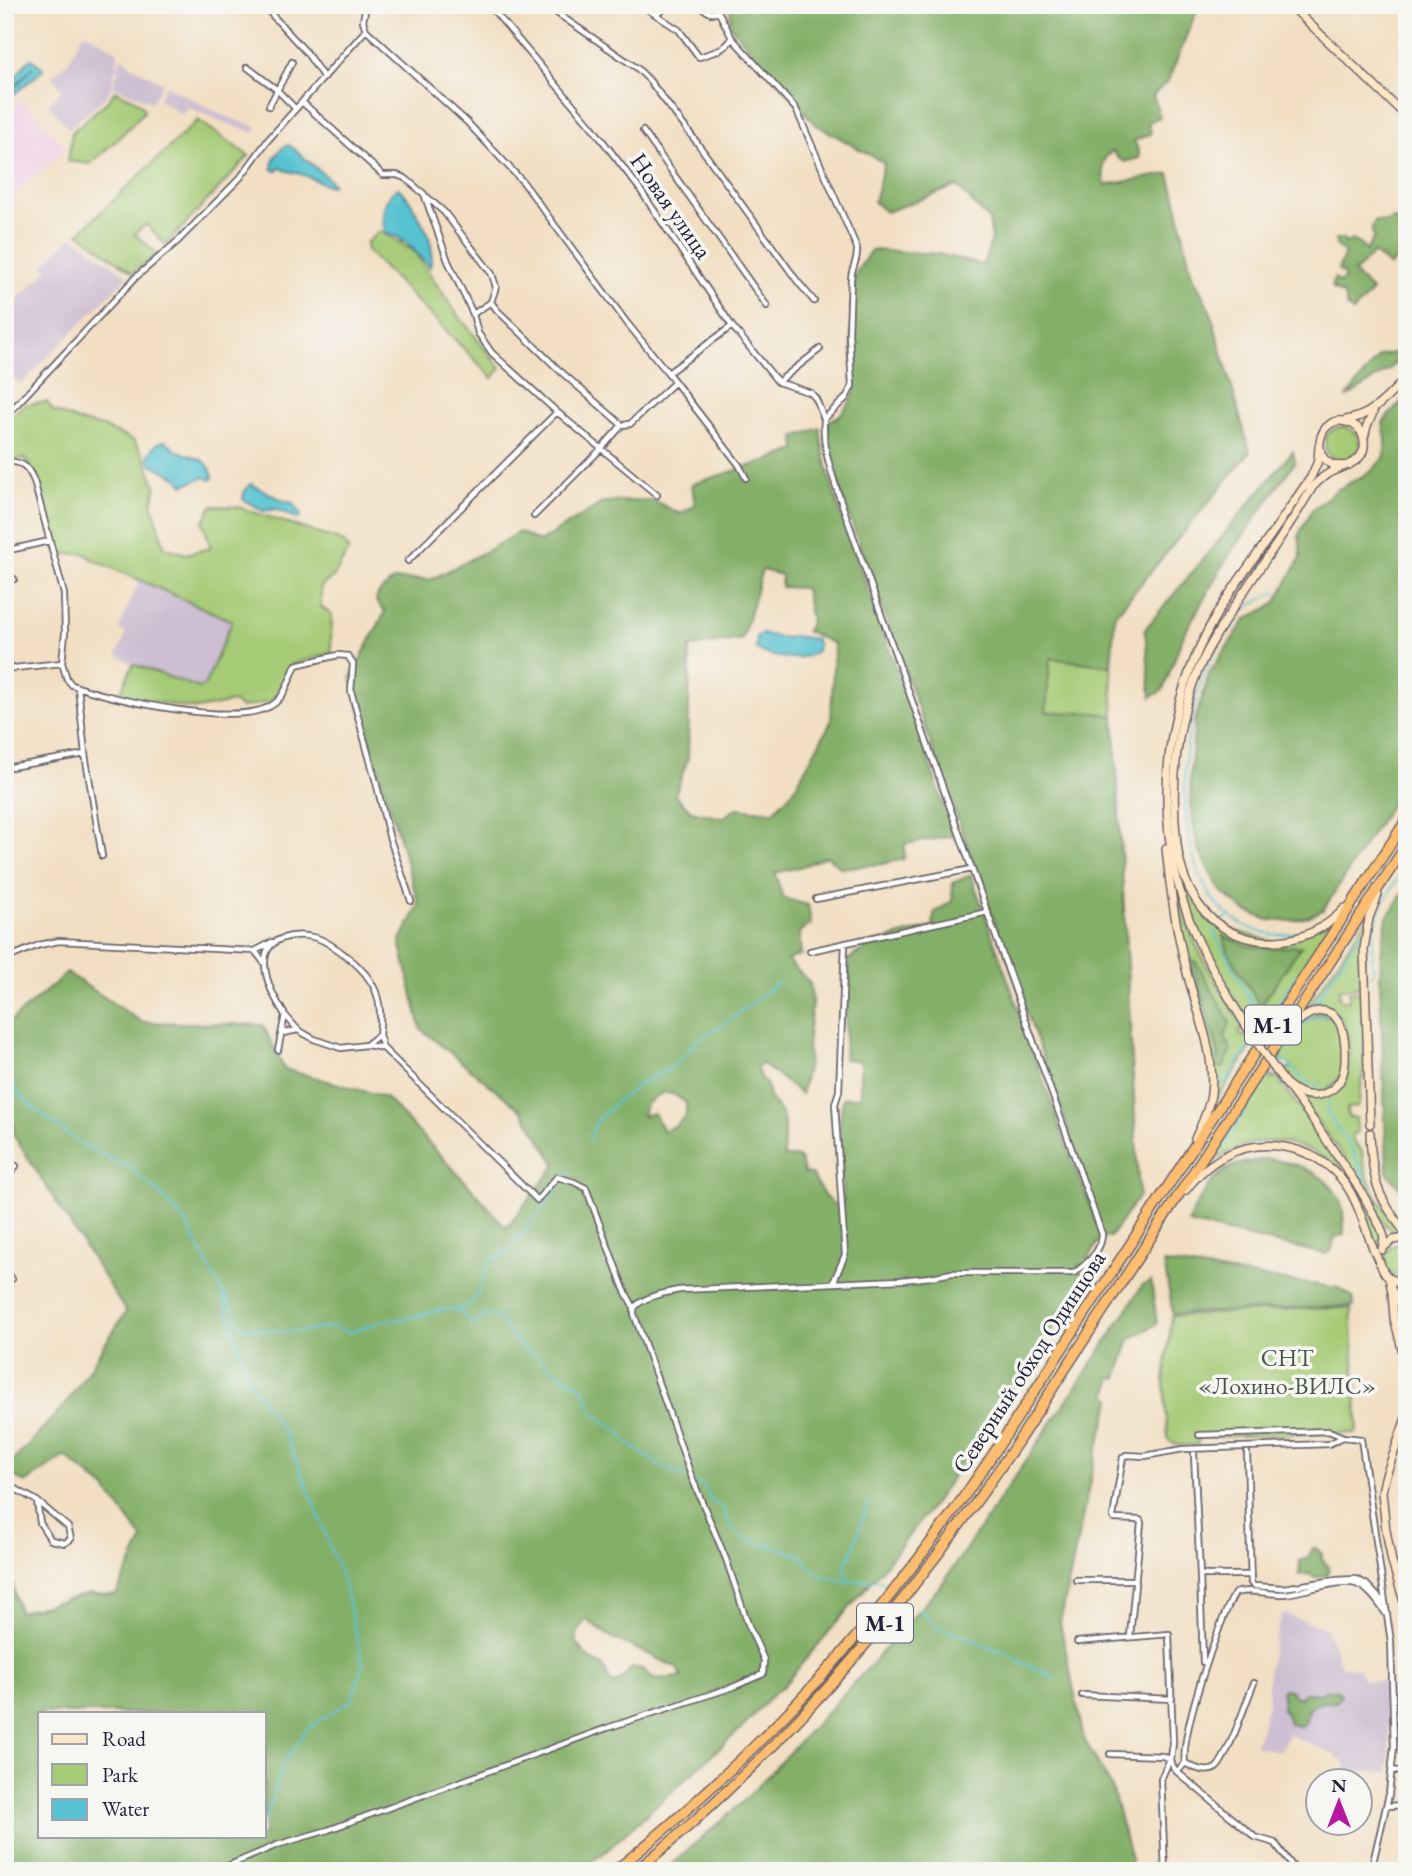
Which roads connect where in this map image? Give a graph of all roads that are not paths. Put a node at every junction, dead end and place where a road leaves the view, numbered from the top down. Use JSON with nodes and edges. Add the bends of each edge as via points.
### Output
{"nodes":[{"id":1,"x":263,"y":5,"type":"edge"},
{"id":2,"x":366,"y":5,"type":"edge"},
{"id":3,"x":489,"y":5,"type":"edge"},
{"id":4,"x":545,"y":5,"type":"edge"},
{"id":5,"x":641,"y":5,"type":"edge"},
{"id":6,"x":671,"y":5,"type":"edge"},
{"id":7,"x":698,"y":5,"type":"edge"},
{"id":8,"x":715,"y":5,"type":"edge"},
{"id":9,"x":1290,"y":5,"type":"edge"},
{"id":10,"x":718,"y":13,"type":"junction"},
{"id":11,"x":656,"y":14,"type":"junction"},
{"id":12,"x":366,"y":30,"type":"junction"},
{"id":13,"x":732,"y":38,"type":"junction"},
{"id":14,"x":292,"y":62,"type":"dead end"},
{"id":15,"x":247,"y":67,"type":"dead end"},
{"id":16,"x":324,"y":78,"type":"junction"},
{"id":17,"x":277,"y":90,"type":"junction"},
{"id":18,"x":302,"y":102,"type":"junction"},
{"id":19,"x":269,"y":106,"type":"dead end"},
{"id":20,"x":296,"y":109,"type":"junction"},
{"id":21,"x":1407,"y":117,"type":"edge"},
{"id":22,"x":643,"y":131,"type":"dead end"},
{"id":23,"x":424,"y":194,"type":"junction"},
{"id":24,"x":814,"y":301,"type":"dead end"},
{"id":25,"x":491,"y":302,"type":"junction"},
{"id":26,"x":766,"y":306,"type":"dead end"},
{"id":27,"x":473,"y":314,"type":"junction"},
{"id":28,"x":732,"y":326,"type":"junction"},
{"id":29,"x":820,"y":349,"type":"dead end"},
{"id":30,"x":668,"y":373,"type":"junction"},
{"id":31,"x":1407,"y":377,"type":"edge"},
{"id":32,"x":778,"y":382,"type":"junction"},
{"id":33,"x":676,"y":383,"type":"junction"},
{"id":34,"x":1383,"y":401,"type":"junction"},
{"id":35,"x":557,"y":412,"type":"junction"},
{"id":36,"x":5,"y":417,"type":"edge"},
{"id":37,"x":824,"y":419,"type":"junction"},
{"id":38,"x":1338,"y":422,"type":"junction"},
{"id":39,"x":622,"y":425,"type":"junction"},
{"id":40,"x":1319,"y":446,"type":"junction"},
{"id":41,"x":1364,"y":446,"type":"junction"},
{"id":42,"x":601,"y":449,"type":"junction"},
{"id":43,"x":5,"y":461,"type":"edge"},
{"id":44,"x":1349,"y":465,"type":"junction"},
{"id":45,"x":746,"y":478,"type":"dead end"},
{"id":46,"x":1312,"y":488,"type":"junction"},
{"id":47,"x":657,"y":495,"type":"dead end"},
{"id":48,"x":534,"y":516,"type":"dead end"},
{"id":49,"x":1276,"y":528,"type":"junction"},
{"id":50,"x":49,"y":541,"type":"junction"},
{"id":51,"x":5,"y":551,"type":"edge"},
{"id":52,"x":408,"y":561,"type":"dead end"},
{"id":53,"x":14,"y":579,"type":"dead end"},
{"id":54,"x":5,"y":581,"type":"edge"},
{"id":55,"x":62,"y":663,"type":"junction"},
{"id":56,"x":5,"y":669,"type":"edge"},
{"id":57,"x":78,"y":687,"type":"junction"},
{"id":58,"x":85,"y":754,"type":"junction"},
{"id":59,"x":5,"y":768,"type":"edge"},
{"id":60,"x":1167,"y":812,"type":"junction"},
{"id":61,"x":1407,"y":819,"type":"edge"},
{"id":62,"x":1407,"y":844,"type":"edge"},
{"id":63,"x":102,"y":856,"type":"dead end"},
{"id":64,"x":972,"y":869,"type":"junction"},
{"id":65,"x":1386,"y":875,"type":"junction"},
{"id":66,"x":1359,"y":894,"type":"junction"},
{"id":67,"x":816,"y":899,"type":"dead end"},
{"id":68,"x":411,"y":901,"type":"dead end"},
{"id":69,"x":988,"y":912,"type":"junction"},
{"id":70,"x":276,"y":940,"type":"junction"},
{"id":71,"x":845,"y":943,"type":"junction"},
{"id":72,"x":255,"y":951,"type":"junction"},
{"id":73,"x":810,"y":951,"type":"dead end"},
{"id":74,"x":5,"y":959,"type":"edge"},
{"id":75,"x":265,"y":964,"type":"junction"},
{"id":76,"x":285,"y":1015,"type":"junction"},
{"id":77,"x":298,"y":1030,"type":"junction"},
{"id":78,"x":283,"y":1033,"type":"junction"},
{"id":79,"x":379,"y":1035,"type":"junction"},
{"id":80,"x":366,"y":1045,"type":"junction"},
{"id":81,"x":383,"y":1048,"type":"junction"},
{"id":82,"x":278,"y":1050,"type":"dead end"},
{"id":83,"x":1270,"y":1054,"type":"junction"},
{"id":84,"x":1283,"y":1080,"type":"junction"},
{"id":85,"x":1370,"y":1124,"type":"dead end"},
{"id":86,"x":1370,"y":1133,"type":"dead end"},
{"id":87,"x":1187,"y":1156,"type":"junction"},
{"id":88,"x":16,"y":1166,"type":"dead end"},
{"id":89,"x":5,"y":1180,"type":"edge"},
{"id":90,"x":1166,"y":1212,"type":"junction"},
{"id":91,"x":1407,"y":1237,"type":"edge"},
{"id":92,"x":1382,"y":1250,"type":"junction"},
{"id":93,"x":1380,"y":1264,"type":"junction"},
{"id":94,"x":5,"y":1269,"type":"edge"},
{"id":95,"x":1389,"y":1278,"type":"junction"},
{"id":96,"x":12,"y":1279,"type":"dead end"},
{"id":97,"x":1407,"y":1282,"type":"edge"},
{"id":98,"x":833,"y":1283,"type":"junction"},
{"id":99,"x":1393,"y":1307,"type":"junction"},
{"id":100,"x":634,"y":1308,"type":"junction"},
{"id":101,"x":1407,"y":1368,"type":"edge"},
{"id":102,"x":1407,"y":1415,"type":"edge"},
{"id":103,"x":1199,"y":1435,"type":"dead end"},
{"id":104,"x":1343,"y":1437,"type":"junction"},
{"id":105,"x":1247,"y":1453,"type":"dead end"},
{"id":106,"x":1194,"y":1454,"type":"dead end"},
{"id":107,"x":5,"y":1483,"type":"edge"},
{"id":108,"x":37,"y":1501,"type":"junction"},
{"id":109,"x":1200,"y":1575,"type":"junction"},
{"id":110,"x":1251,"y":1575,"type":"junction"},
{"id":111,"x":1076,"y":1580,"type":"dead end"},
{"id":112,"x":1136,"y":1580,"type":"junction"},
{"id":113,"x":1386,"y":1604,"type":"junction"},
{"id":114,"x":1407,"y":1612,"type":"edge"},
{"id":115,"x":1388,"y":1615,"type":"junction"},
{"id":116,"x":1130,"y":1636,"type":"junction"},
{"id":117,"x":1077,"y":1642,"type":"dead end"},
{"id":118,"x":1203,"y":1662,"type":"dead end"},
{"id":119,"x":1254,"y":1683,"type":"dead end"},
{"id":120,"x":1082,"y":1695,"type":"dead end"},
{"id":121,"x":1172,"y":1699,"type":"junction"},
{"id":122,"x":1110,"y":1754,"type":"dead end"},
{"id":123,"x":1170,"y":1759,"type":"junction"},
{"id":124,"x":1185,"y":1763,"type":"junction"},
{"id":125,"x":1392,"y":1770,"type":"junction"},
{"id":126,"x":1175,"y":1771,"type":"junction"},
{"id":127,"x":1407,"y":1773,"type":"edge"},
{"id":128,"x":1386,"y":1805,"type":"junction"},
{"id":129,"x":1407,"y":1805,"type":"edge"},
{"id":130,"x":216,"y":1871,"type":"edge"},
{"id":131,"x":615,"y":1871,"type":"edge"},
{"id":132,"x":636,"y":1871,"type":"edge"},
{"id":133,"x":1165,"y":1871,"type":"edge"},
{"id":134,"x":1296,"y":1871,"type":"edge"},
{"id":135,"x":1371,"y":1871,"type":"edge"}],
"edges":[{"from":1,"to":16,"type":"street"},
{"from":2,"to":12,"type":"street"},
{"from":3,"to":28,"type":"street","name":"Новая улица","via":[[639,188]]},
{"from":4,"to":24,"type":"street","via":[[649,80]]},
{"from":5,"to":11,"type":"street"},
{"from":6,"to":11,"type":"street"},
{"from":7,"to":10,"type":"street"},
{"from":8,"to":10,"type":"street"},
{"from":9,"to":21,"type":"street"},
{"from":10,"to":13,"type":"street"},
{"from":11,"to":13,"type":"street","via":[[679,30],[699,57],[718,51]]},
{"from":12,"to":16,"type":"street"},
{"from":12,"to":30,"type":"street","via":[[467,122],[523,182]]},
{"from":13,"to":37,"type":"street","via":[[796,109],[857,248],[850,291],[852,386]]},
{"from":14,"to":17,"type":"street"},
{"from":15,"to":17,"type":"street"},
{"from":16,"to":18,"type":"street"},
{"from":17,"to":19,"type":"street"},
{"from":17,"to":20,"type":"street"},
{"from":18,"to":20,"type":"street"},
{"from":18,"to":23,"type":"street","via":[[383,175],[405,178]]},
{"from":20,"to":36,"type":"street","via":[[240,178],[136,277]]},
{"from":22,"to":26,"type":"street"},
{"from":23,"to":25,"type":"street","via":[[444,212],[492,274],[496,287]]},
{"from":23,"to":27,"type":"street"},
{"from":25,"to":27,"type":"street"},
{"from":25,"to":39,"type":"street"},
{"from":27,"to":35,"type":"street","via":[[478,333],[492,353]]},
{"from":28,"to":30,"type":"street"},
{"from":28,"to":32,"type":"street","name":"Новая улица"},
{"from":29,"to":32,"type":"street"},
{"from":30,"to":33,"type":"street"},
{"from":31,"to":34,"type":"street"},
{"from":32,"to":37,"type":"street","via":[[811,393]]},
{"from":33,"to":39,"type":"street","via":[[630,424]]},
{"from":33,"to":45,"type":"street"},
{"from":34,"to":38,"type":"street","via":[[1364,416]]},
{"from":34,"to":41,"type":"street","via":[[1369,420]]},
{"from":35,"to":42,"type":"street"},
{"from":35,"to":52,"type":"street"},
{"from":37,"to":64,"type":"street","via":[[826,453],[839,496]]},
{"from":38,"to":40,"type":"street","via":[[1325,429]]},
{"from":38,"to":41,"type":"street","via":[[1356,426]]},
{"from":39,"to":42,"type":"street"},
{"from":40,"to":44,"type":"street","via":[[1331,464]]},
{"from":40,"to":49,"type":"street","via":[[1315,469]]},
{"from":41,"to":44,"type":"street","via":[[1361,456]]},
{"from":42,"to":47,"type":"street"},
{"from":42,"to":48,"type":"street"},
{"from":43,"to":50,"type":"street","via":[[19,462],[30,471]]},
{"from":44,"to":46,"type":"street","via":[[1329,472]]},
{"from":46,"to":49,"type":"street"},
{"from":46,"to":66,"type":"street","via":[[1212,640],[1195,678],[1179,744],[1176,832],[1183,873],[1196,901],[1218,924],[1243,936],[1278,942],[1308,935],[1328,924]]},
{"from":49,"to":60,"type":"street","via":[[1227,597],[1193,661],[1172,732]]},
{"from":50,"to":51,"type":"street"},
{"from":50,"to":55,"type":"street","via":[[64,594]]},
{"from":53,"to":54,"type":"street"},
{"from":55,"to":56,"type":"street"},
{"from":55,"to":57,"type":"street","via":[[66,679]]},
{"from":57,"to":58,"type":"street"},
{"from":57,"to":68,"type":"street","via":[[181,710],[254,711],[274,704],[296,665],[348,656],[353,664],[351,691]]},
{"from":58,"to":59,"type":"street"},
{"from":58,"to":63,"type":"street"},
{"from":60,"to":84,"type":"street","bridge":true,"via":[[1173,861],[1188,915],[1208,960]]},
{"from":60,"to":87,"type":"street","via":[[1174,913],[1212,1074],[1205,1116]]},
{"from":61,"to":66,"type":"highway","name":"Северный обход Одинцова","number":"М-1"},
{"from":62,"to":65,"type":"highway","name":"Северный обход Одинцова","number":"М-1"},
{"from":64,"to":67,"type":"street"},
{"from":64,"to":69,"type":"street"},
{"from":65,"to":83,"type":"highway","name":"Северный обход Одинцова","number":"М-1"},
{"from":65,"to":85,"type":"street","via":[[1369,918],[1364,949]]},
{"from":66,"to":87,"type":"highway","name":"Северный обход Одинцова","number":"М-1"},
{"from":69,"to":71,"type":"street"},
{"from":69,"to":98,"type":"street","via":[[1102,1239],[1096,1252],[1074,1273],[952,1273]]},
{"from":70,"to":72,"type":"street"},
{"from":70,"to":75,"type":"street"},
{"from":70,"to":79,"type":"street","via":[[293,935],[318,939],[362,969],[375,989],[381,1014]]},
{"from":71,"to":73,"type":"street"},
{"from":71,"to":98,"type":"street","via":[[835,1104],[845,1255]]},
{"from":72,"to":74,"type":"street","via":[[60,941]]},
{"from":72,"to":75,"type":"street"},
{"from":75,"to":76,"type":"street"},
{"from":76,"to":77,"type":"street"},
{"from":76,"to":78,"type":"street"},
{"from":77,"to":78,"type":"street"},
{"from":77,"to":80,"type":"street","via":[[341,1048]]},
{"from":78,"to":82,"type":"street"},
{"from":79,"to":80,"type":"street"},
{"from":79,"to":81,"type":"street"},
{"from":80,"to":81,"type":"street"},
{"from":81,"to":100,"type":"street","via":[[537,1200],[557,1177],[586,1188]]},
{"from":83,"to":84,"type":"street","via":[[1309,1014],[1327,1012],[1341,1024],[1346,1062],[1336,1086],[1305,1095]]},
{"from":83,"to":90,"type":"highway","name":"Северный обход Одинцова","number":"М-1"},
{"from":84,"to":92,"type":"street","via":[[1361,1191],[1384,1233]]},
{"from":86,"to":91,"type":"street","via":[[1375,1182]]},
{"from":87,"to":131,"type":"highway","name":"Северный обход Одинцова","number":"М-1","via":[[976,1480],[907,1575],[830,1667],[748,1753]]},
{"from":88,"to":89,"type":"street"},
{"from":90,"to":93,"type":"street","via":[[1199,1175],[1226,1155],[1250,1147],[1290,1147],[1327,1164],[1339,1175],[1352,1194]]},
{"from":90,"to":132,"type":"highway","name":"Северный обход Одинцова","number":"М-1","via":[[987,1488],[909,1594],[758,1762]]},
{"from":91,"to":92,"type":"street","via":[[1393,1240]]},
{"from":92,"to":93,"type":"street"},
{"from":93,"to":95,"type":"street"},
{"from":94,"to":96,"type":"street"},
{"from":95,"to":97,"type":"street"},
{"from":95,"to":99,"type":"street"},
{"from":97,"to":99,"type":"street"},
{"from":98,"to":100,"type":"street","via":[[680,1290]]},
{"from":99,"to":101,"type":"street"},
{"from":100,"to":130,"type":"street","via":[[692,1478],[764,1660],[763,1674]]},
{"from":102,"to":114,"type":"street","via":[[1382,1492],[1392,1562]]},
{"from":103,"to":104,"type":"street","via":[[1329,1431]]},
{"from":104,"to":112,"type":"street","via":[[1329,1444],[1183,1448],[1123,1457],[1113,1517],[1140,1520]]},
{"from":104,"to":113,"type":"street","via":[[1361,1438]]},
{"from":105,"to":110,"type":"street"},
{"from":106,"to":109,"type":"street"},
{"from":107,"to":108,"type":"street"},
{"from":108,"to":108,"type":"street","via":[[68,1527],[71,1539],[65,1544],[51,1540],[40,1523]]},
{"from":109,"to":110,"type":"street"},
{"from":109,"to":118,"type":"street"},
{"from":110,"to":113,"type":"street","via":[[1254,1586],[1283,1588],[1356,1579]]},
{"from":111,"to":112,"type":"street"},
{"from":112,"to":116,"type":"street"},
{"from":113,"to":115,"type":"street"},
{"from":115,"to":124,"type":"street","via":[[1355,1584],[1288,1594],[1235,1593],[1209,1658],[1189,1728]]},
{"from":115,"to":125,"type":"street"},
{"from":116,"to":117,"type":"street"},
{"from":116,"to":121,"type":"street","via":[[1169,1634]]},
{"from":119,"to":124,"type":"street","via":[[1219,1765],[1203,1770]]},
{"from":120,"to":121,"type":"street"},
{"from":121,"to":123,"type":"street"},
{"from":122,"to":123,"type":"street"},
{"from":123,"to":126,"type":"street"},
{"from":123,"to":133,"type":"street","via":[[1161,1779]]},
{"from":124,"to":126,"type":"street"},
{"from":125,"to":127,"type":"street"},
{"from":125,"to":128,"type":"street"},
{"from":126,"to":134,"type":"street","via":[[1255,1837],[1275,1843]]},
{"from":128,"to":129,"type":"street"},
{"from":128,"to":135,"type":"street"}]}
